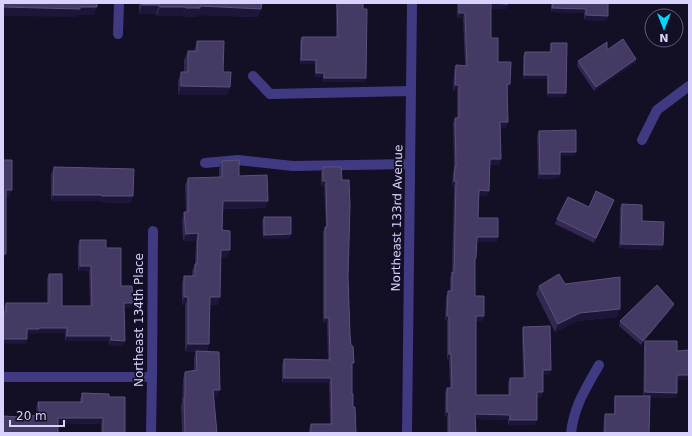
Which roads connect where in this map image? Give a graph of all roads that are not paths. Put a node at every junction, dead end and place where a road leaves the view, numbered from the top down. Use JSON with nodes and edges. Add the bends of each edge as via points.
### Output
{"nodes":[{"id":1,"x":118,"y":3,"type":"edge"},
{"id":2,"x":412,"y":3,"type":"edge"},
{"id":3,"x":118,"y":34,"type":"dead end"},
{"id":4,"x":253,"y":76,"type":"dead end"},
{"id":5,"x":689,"y":86,"type":"edge"},
{"id":6,"x":411,"y":91,"type":"junction"},
{"id":7,"x":642,"y":140,"type":"dead end"},
{"id":8,"x":205,"y":163,"type":"dead end"},
{"id":9,"x":410,"y":164,"type":"junction"},
{"id":10,"x":153,"y":231,"type":"dead end"},
{"id":11,"x":599,"y":365,"type":"dead end"},
{"id":12,"x":3,"y":377,"type":"edge"},
{"id":13,"x":152,"y":377,"type":"junction"},
{"id":14,"x":151,"y":433,"type":"edge"},
{"id":15,"x":407,"y":433,"type":"edge"},
{"id":16,"x":571,"y":433,"type":"edge"}],
"edges":[{"from":1,"to":3,"type":"street"},
{"from":2,"to":6,"type":"street","name":"Northeast 133rd Avenue"},
{"from":4,"to":6,"type":"street","via":[[270,94]]},
{"from":5,"to":7,"type":"street","via":[[657,110]]},
{"from":6,"to":9,"type":"street","name":"Northeast 133rd Avenue"},
{"from":8,"to":9,"type":"street","via":[[238,160],[293,166]]},
{"from":9,"to":15,"type":"street","name":"Northeast 133rd Avenue"},
{"from":10,"to":13,"type":"street","name":"Northeast 134th Place"},
{"from":11,"to":16,"type":"street","via":[[580,398],[572,421]]},
{"from":12,"to":13,"type":"street"},
{"from":13,"to":14,"type":"street","name":"Northeast 134th Place"}]}
